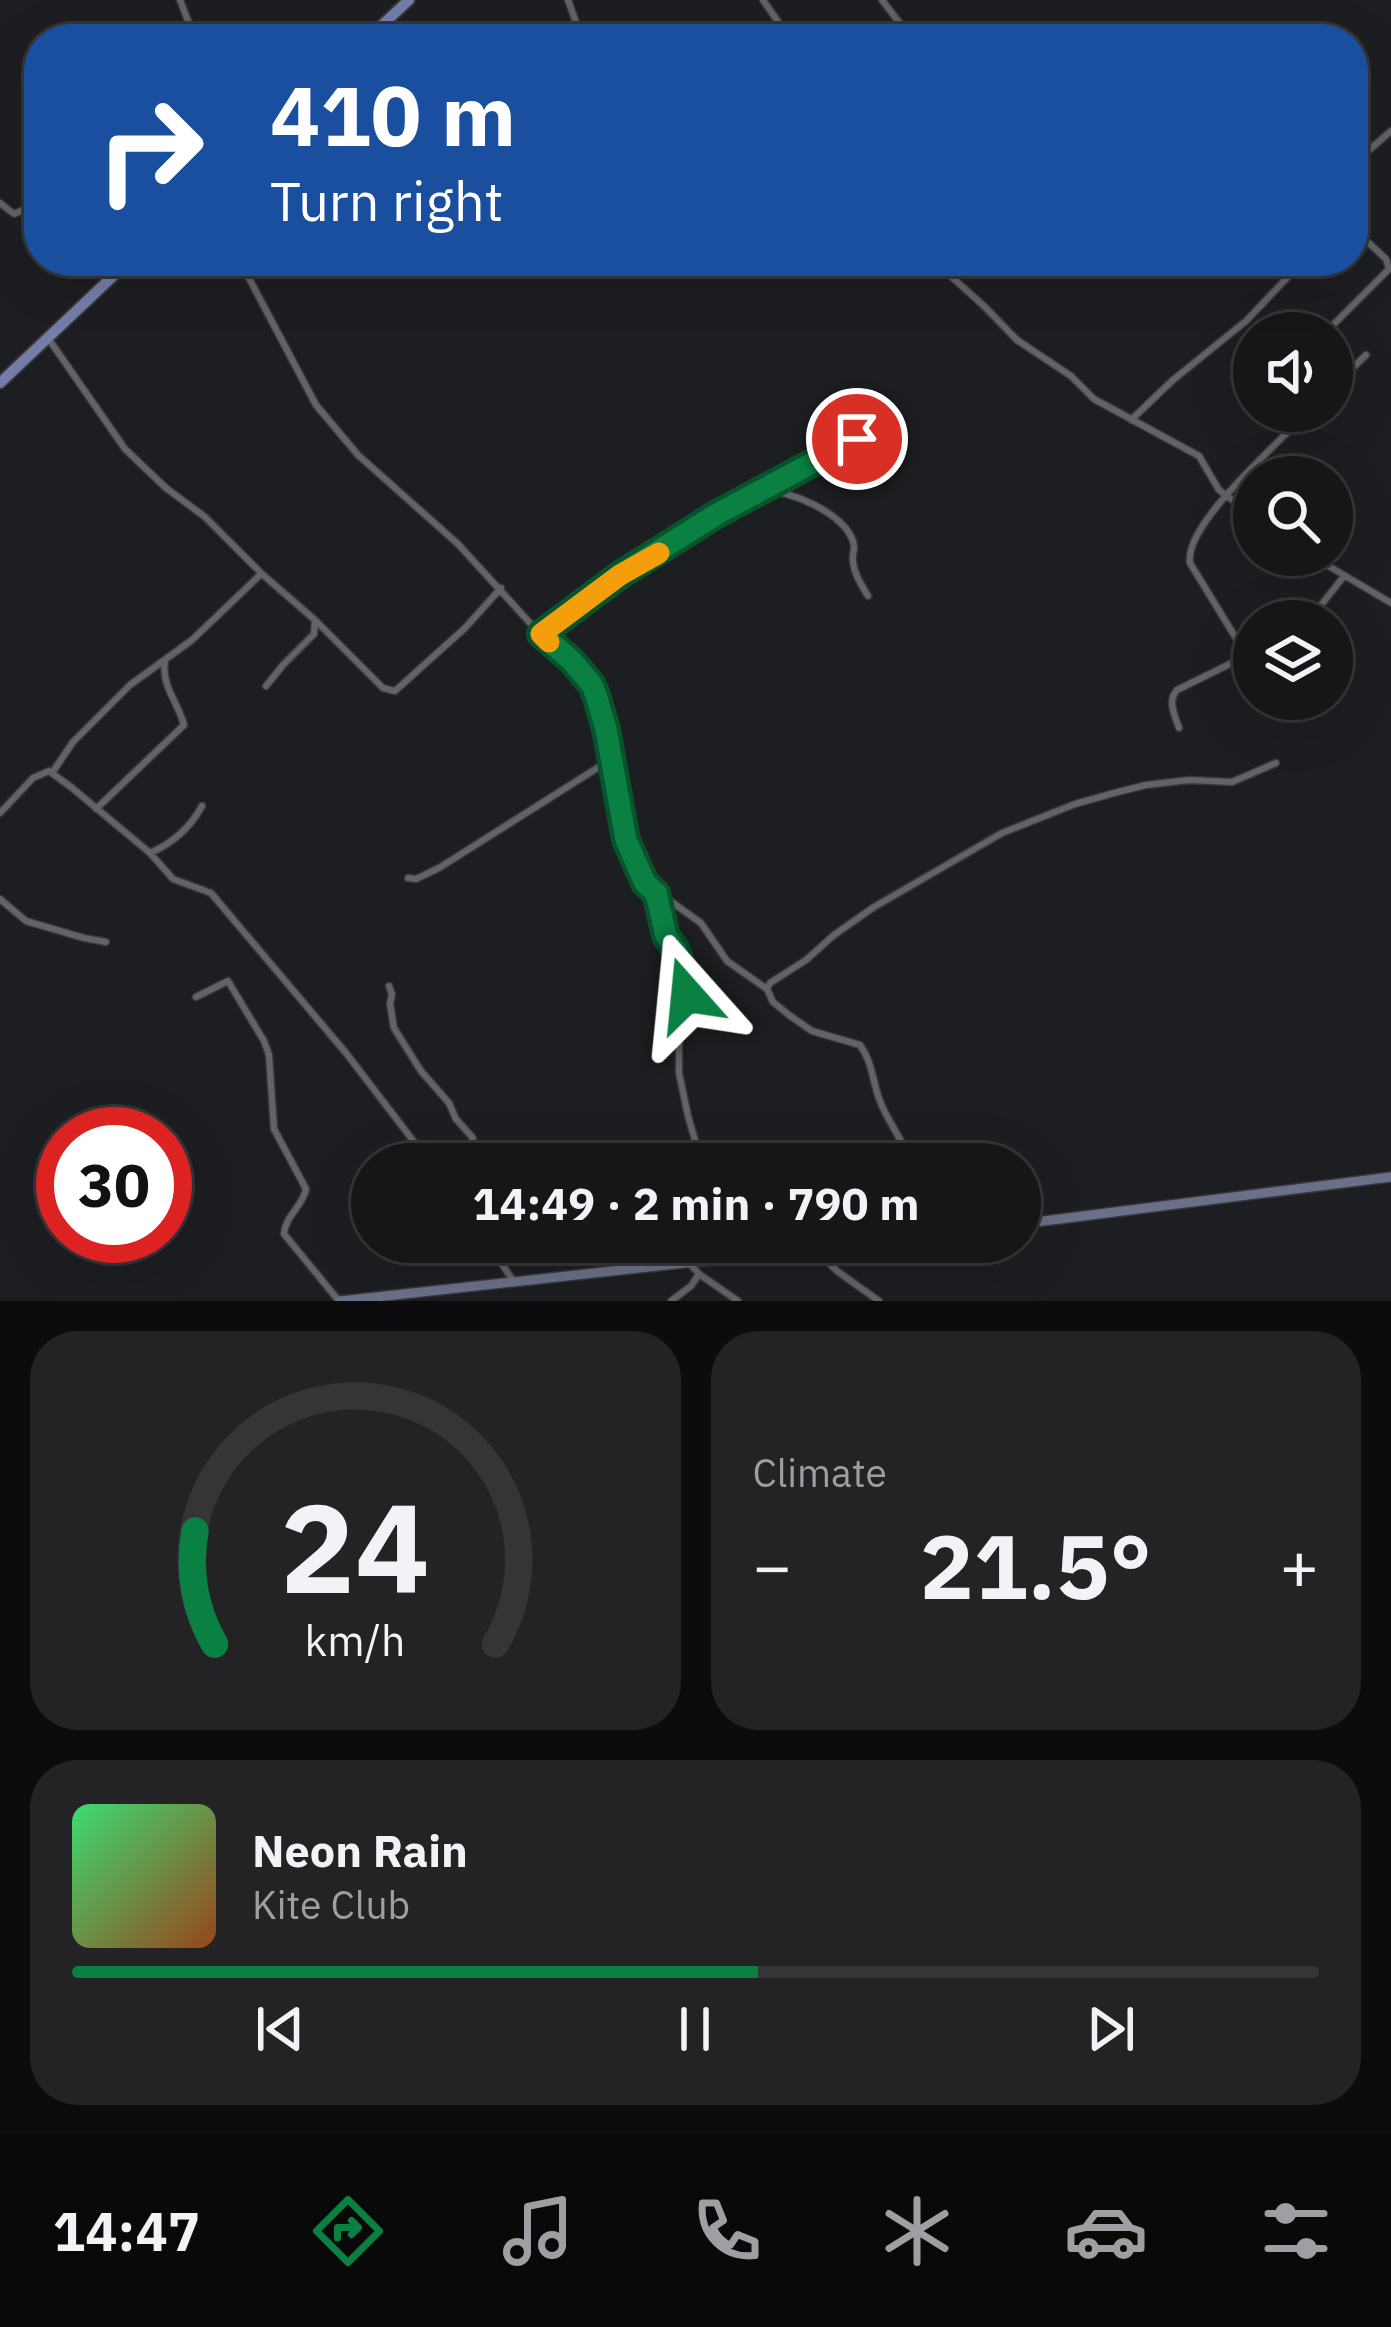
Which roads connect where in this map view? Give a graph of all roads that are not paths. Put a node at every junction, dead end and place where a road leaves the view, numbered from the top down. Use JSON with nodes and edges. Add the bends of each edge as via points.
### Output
{"nodes":[{"id":1,"x":409,"y":0,"type":"edge"},
{"id":2,"x":882,"y":0,"type":"edge"},
{"id":3,"x":384,"y":24,"type":"edge"},
{"id":4,"x":900,"y":24,"type":"edge"},
{"id":5,"x":1391,"y":131,"type":"edge"},
{"id":6,"x":1368,"y":151,"type":"edge"},
{"id":7,"x":1368,"y":241,"type":"edge"},
{"id":8,"x":107,"y":276,"type":"edge"},
{"id":9,"x":247,"y":276,"type":"edge"},
{"id":10,"x":951,"y":276,"type":"edge"},
{"id":11,"x":1289,"y":276,"type":"edge"},
{"id":12,"x":1346,"y":312,"type":"edge"},
{"id":13,"x":48,"y":338,"type":"junction"},
{"id":14,"x":1366,"y":355,"type":"dead end"},
{"id":15,"x":1353,"y":368,"type":"edge"},
{"id":16,"x":0,"y":383,"type":"edge"},
{"id":17,"x":1131,"y":420,"type":"junction"},
{"id":18,"x":1288,"y":432,"type":"edge"},
{"id":19,"x":857,"y":439,"type":"dead end"},
{"id":20,"x":1225,"y":495,"type":"junction"},
{"id":21,"x":742,"y":499,"type":"junction"},
{"id":22,"x":1233,"y":501,"type":"edge"},
{"id":23,"x":262,"y":574,"type":"junction"},
{"id":24,"x":1344,"y":576,"type":"joint"},
{"id":25,"x":501,"y":588,"type":"junction"},
{"id":26,"x":868,"y":596,"type":"dead end"},
{"id":27,"x":1325,"y":600,"type":"edge"},
{"id":28,"x":1391,"y":603,"type":"edge"},
{"id":29,"x":315,"y":620,"type":"junction"},
{"id":30,"x":1233,"y":633,"type":"edge"},
{"id":31,"x":541,"y":634,"type":"junction"},
{"id":32,"x":165,"y":658,"type":"junction"},
{"id":33,"x":1233,"y":662,"type":"edge"},
{"id":34,"x":266,"y":686,"type":"dead end"},
{"id":35,"x":1179,"y":728,"type":"dead end"},
{"id":36,"x":610,"y":760,"type":"junction"},
{"id":37,"x":1276,"y":763,"type":"dead end"},
{"id":38,"x":52,"y":773,"type":"junction"},
{"id":39,"x":202,"y":806,"type":"dead end"},
{"id":40,"x":96,"y":809,"type":"junction"},
{"id":41,"x":0,"y":813,"type":"edge"},
{"id":42,"x":150,"y":853,"type":"junction"},
{"id":43,"x":408,"y":878,"type":"dead end"},
{"id":44,"x":656,"y":893,"type":"junction"},
{"id":45,"x":0,"y":899,"type":"edge"},
{"id":46,"x":106,"y":942,"type":"dead end"},
{"id":47,"x":389,"y":986,"type":"dead end"},
{"id":48,"x":767,"y":989,"type":"junction"},
{"id":49,"x":196,"y":997,"type":"dead end"},
{"id":50,"x":415,"y":1143,"type":"edge"},
{"id":51,"x":471,"y":1143,"type":"edge"},
{"id":52,"x":696,"y":1143,"type":"edge"},
{"id":53,"x":903,"y":1143,"type":"edge"},
{"id":54,"x":1391,"y":1178,"type":"edge"},
{"id":55,"x":1041,"y":1221,"type":"edge"},
{"id":56,"x":501,"y":1263,"type":"edge"},
{"id":57,"x":689,"y":1263,"type":"joint"},
{"id":58,"x":829,"y":1263,"type":"edge"},
{"id":59,"x":699,"y":1274,"type":"junction"},
{"id":60,"x":514,"y":1282,"type":"junction"},
{"id":61,"x":339,"y":1301,"type":"edge"},
{"id":62,"x":671,"y":1301,"type":"edge"},
{"id":63,"x":738,"y":1301,"type":"edge"},
{"id":64,"x":878,"y":1301,"type":"edge"}],
"edges":[{"from":1,"to":3,"type":"main road"},
{"from":2,"to":4,"type":"street"},
{"from":5,"to":6,"type":"street"},
{"from":7,"to":12,"type":"street","via":[[1389,268]]},
{"from":8,"to":13,"type":"main road"},
{"from":9,"to":25,"type":"street","via":[[316,405],[358,455]]},
{"from":10,"to":17,"type":"street","via":[[1017,340]]},
{"from":11,"to":17,"type":"street"},
{"from":13,"to":16,"type":"main road"},
{"from":13,"to":23,"type":"street","via":[[125,449]]},
{"from":14,"to":15,"type":"street"},
{"from":17,"to":20,"type":"street","via":[[1196,453]]},
{"from":18,"to":20,"type":"street"},
{"from":19,"to":21,"type":"street"},
{"from":20,"to":22,"type":"street"},
{"from":20,"to":30,"type":"street","via":[[1188,557]]},
{"from":21,"to":26,"type":"street","via":[[768,490],[831,513],[853,542]]},
{"from":21,"to":31,"type":"street"},
{"from":23,"to":29,"type":"street"},
{"from":23,"to":32,"type":"street"},
{"from":24,"to":27,"type":"street"},
{"from":24,"to":28,"type":"street"},
{"from":25,"to":29,"type":"street","via":[[391,692]]},
{"from":25,"to":31,"type":"street"},
{"from":29,"to":34,"type":"street","via":[[314,634]]},
{"from":31,"to":36,"type":"street","via":[[592,685]]},
{"from":32,"to":38,"type":"street","via":[[73,742]]},
{"from":32,"to":40,"type":"street","via":[[166,684],[184,725]]},
{"from":33,"to":35,"type":"street","via":[[1172,695]]},
{"from":36,"to":43,"type":"street","via":[[440,868]]},
{"from":36,"to":44,"type":"street","via":[[626,840]]},
{"from":37,"to":48,"type":"street","via":[[1232,782],[1146,784],[1002,833],[860,916]]},
{"from":38,"to":40,"type":"street"},
{"from":38,"to":41,"type":"street","via":[[39,773]]},
{"from":39,"to":42,"type":"street","via":[[172,842]]},
{"from":40,"to":42,"type":"street"},
{"from":42,"to":50,"type":"street","via":[[173,879],[212,893]]},
{"from":44,"to":48,"type":"street","via":[[700,922],[727,961]]},
{"from":44,"to":52,"type":"street","via":[[688,986],[679,1073]]},
{"from":45,"to":46,"type":"street","via":[[26,921]]},
{"from":47,"to":51,"type":"street","via":[[394,1028]]},
{"from":48,"to":53,"type":"street","via":[[812,1031],[864,1049]]},
{"from":49,"to":61,"type":"street","via":[[228,981],[264,1040],[274,1129],[306,1189],[284,1234]]},
{"from":54,"to":55,"type":"street"},
{"from":56,"to":60,"type":"street"},
{"from":57,"to":59,"type":"street"},
{"from":57,"to":60,"type":"street"},
{"from":58,"to":64,"type":"street"},
{"from":59,"to":62,"type":"street"},
{"from":59,"to":63,"type":"street"},
{"from":60,"to":61,"type":"street"}]}
